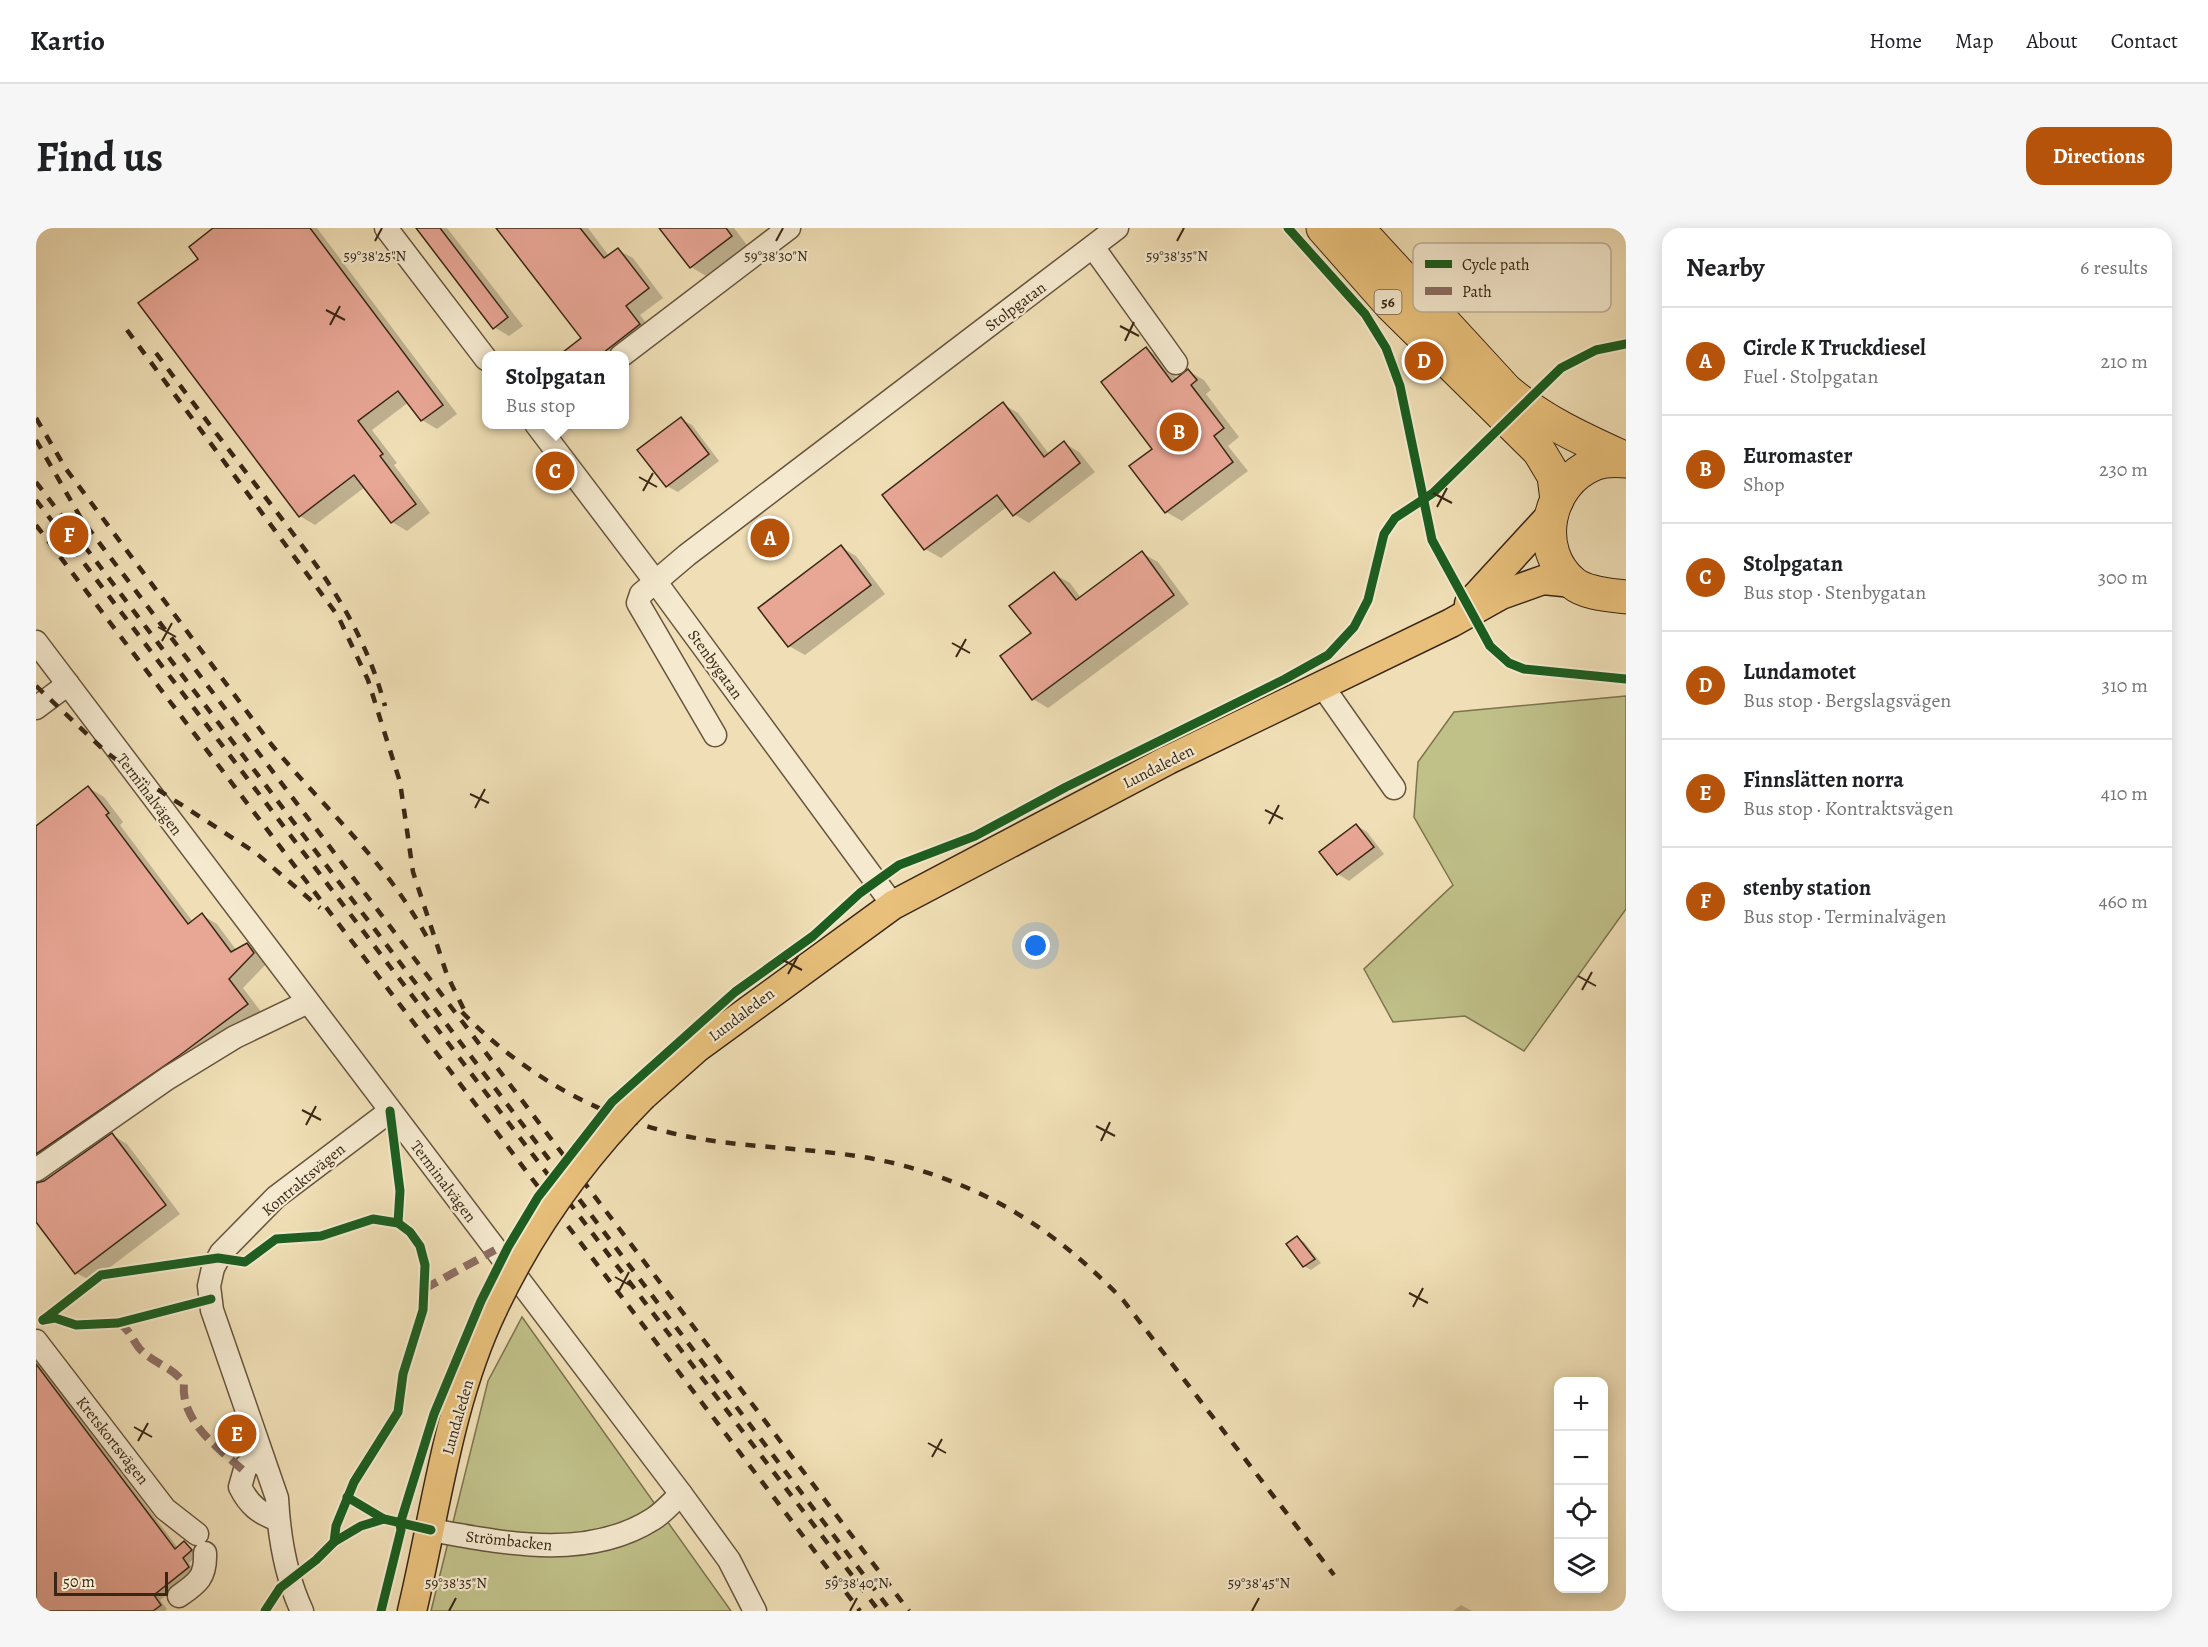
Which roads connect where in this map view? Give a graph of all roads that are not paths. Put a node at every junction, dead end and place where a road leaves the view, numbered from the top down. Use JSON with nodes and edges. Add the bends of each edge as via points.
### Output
{"nodes":[{"id":1,"x":386,"y":228,"type":"edge"},
{"id":2,"x":789,"y":228,"type":"edge"},
{"id":3,"x":1117,"y":228,"type":"edge"},
{"id":4,"x":1323,"y":228,"type":"edge"},
{"id":5,"x":1357,"y":228,"type":"edge"},
{"id":6,"x":1093,"y":247,"type":"junction"},
{"id":7,"x":1413,"y":289,"type":"edge"},
{"id":8,"x":1434,"y":312,"type":"edge"},
{"id":9,"x":628,"y":351,"type":"edge"},
{"id":10,"x":482,"y":354,"type":"edge"},
{"id":11,"x":1176,"y":363,"type":"dead end"},
{"id":12,"x":540,"y":429,"type":"edge"},
{"id":13,"x":1626,"y":460,"type":"edge"},
{"id":14,"x":1553,"y":509,"type":"junction"},
{"id":15,"x":655,"y":581,"type":"junction"},
{"id":16,"x":1583,"y":588,"type":"junction"},
{"id":17,"x":1626,"y":597,"type":"edge"},
{"id":18,"x":1626,"y":610,"type":"edge"},
{"id":19,"x":1450,"y":623,"type":"junction"},
{"id":20,"x":36,"y":642,"type":"edge"},
{"id":21,"x":68,"y":684,"type":"junction"},
{"id":22,"x":1323,"y":687,"type":"junction"},
{"id":23,"x":36,"y":708,"type":"edge"},
{"id":24,"x":715,"y":735,"type":"dead end"},
{"id":25,"x":1394,"y":788,"type":"dead end"},
{"id":26,"x":893,"y":905,"type":"junction"},
{"id":27,"x":308,"y":1002,"type":"junction"},
{"id":28,"x":390,"y":1111,"type":"junction"},
{"id":29,"x":36,"y":1170,"type":"edge"},
{"id":30,"x":36,"y":1341,"type":"edge"},
{"id":31,"x":266,"y":1466,"type":"junction"},
{"id":32,"x":681,"y":1494,"type":"junction"},
{"id":33,"x":278,"y":1520,"type":"junction"},
{"id":34,"x":431,"y":1530,"type":"junction"},
{"id":35,"x":179,"y":1596,"type":"dead end"},
{"id":36,"x":303,"y":1611,"type":"edge"},
{"id":37,"x":412,"y":1611,"type":"edge"},
{"id":38,"x":755,"y":1611,"type":"edge"}],
"edges":[{"from":1,"to":10,"type":"street"},
{"from":2,"to":9,"type":"street"},
{"from":3,"to":6,"type":"street","name":"Stolpgatan"},
{"from":4,"to":14,"type":"highway","number":"56","via":[[1391,304],[1539,451],[1554,476]]},
{"from":5,"to":7,"type":"highway","number":"56"},
{"from":6,"to":11,"type":"street"},
{"from":6,"to":15,"type":"street","name":"Stolpgatan"},
{"from":8,"to":13,"type":"highway","number":"56","via":[[1530,411]]},
{"from":12,"to":15,"type":"street","name":"Stenbygatan"},
{"from":13,"to":14,"type":"highway","number":"56","via":[[1594,464],[1566,484]]},
{"from":14,"to":16,"type":"highway","number":"56","via":[[1548,536],[1554,555]]},
{"from":14,"to":19,"type":"main road","name":"Lundaleden"},
{"from":15,"to":24,"type":"street","name":"Stolpgatan","via":[[640,594],[638,603]]},
{"from":15,"to":26,"type":"street","name":"Stenbygatan"},
{"from":16,"to":17,"type":"highway"},
{"from":16,"to":18,"type":"highway","number":"56"},
{"from":16,"to":19,"type":"main road","name":"Lundaleden","via":[[1543,580],[1531,583]]},
{"from":19,"to":22,"type":"main road","name":"Lundaleden"},
{"from":20,"to":21,"type":"street","name":"Terminalvägen"},
{"from":21,"to":23,"type":"street"},
{"from":21,"to":27,"type":"street","name":"Terminalvägen"},
{"from":22,"to":25,"type":"street"},
{"from":22,"to":26,"type":"main road","name":"Lundaleden","via":[[1168,760]]},
{"from":26,"to":34,"type":"main road","name":"Lundaleden","bridge":true,"via":[[697,1048],[643,1096],[572,1175],[542,1218],[493,1309],[460,1401]]},
{"from":27,"to":28,"type":"street","name":"Terminalvägen"},
{"from":27,"to":29,"type":"street","via":[[235,1037],[168,1078]]},
{"from":28,"to":31,"type":"street","name":"Kontraktsvägen","via":[[276,1197],[221,1253],[213,1268],[209,1286],[212,1310]]},
{"from":28,"to":32,"type":"street","name":"Terminalvägen"},
{"from":30,"to":35,"type":"street","name":"Kretskortsvägen","via":[[165,1509],[201,1544],[206,1570],[195,1585]]},
{"from":31,"to":33,"type":"street","via":[[277,1498]]},
{"from":31,"to":33,"type":"street","via":[[254,1460],[246,1466],[240,1487],[248,1503]]},
{"from":32,"to":34,"type":"street","name":"Strömbacken","via":[[654,1518],[628,1531],[590,1541],[554,1546],[507,1543]]},
{"from":32,"to":38,"type":"street","name":"Terminalvägen","via":[[729,1560]]},
{"from":33,"to":36,"type":"street","via":[[291,1581]]},
{"from":34,"to":37,"type":"main road","name":"Lundaleden"}]}
